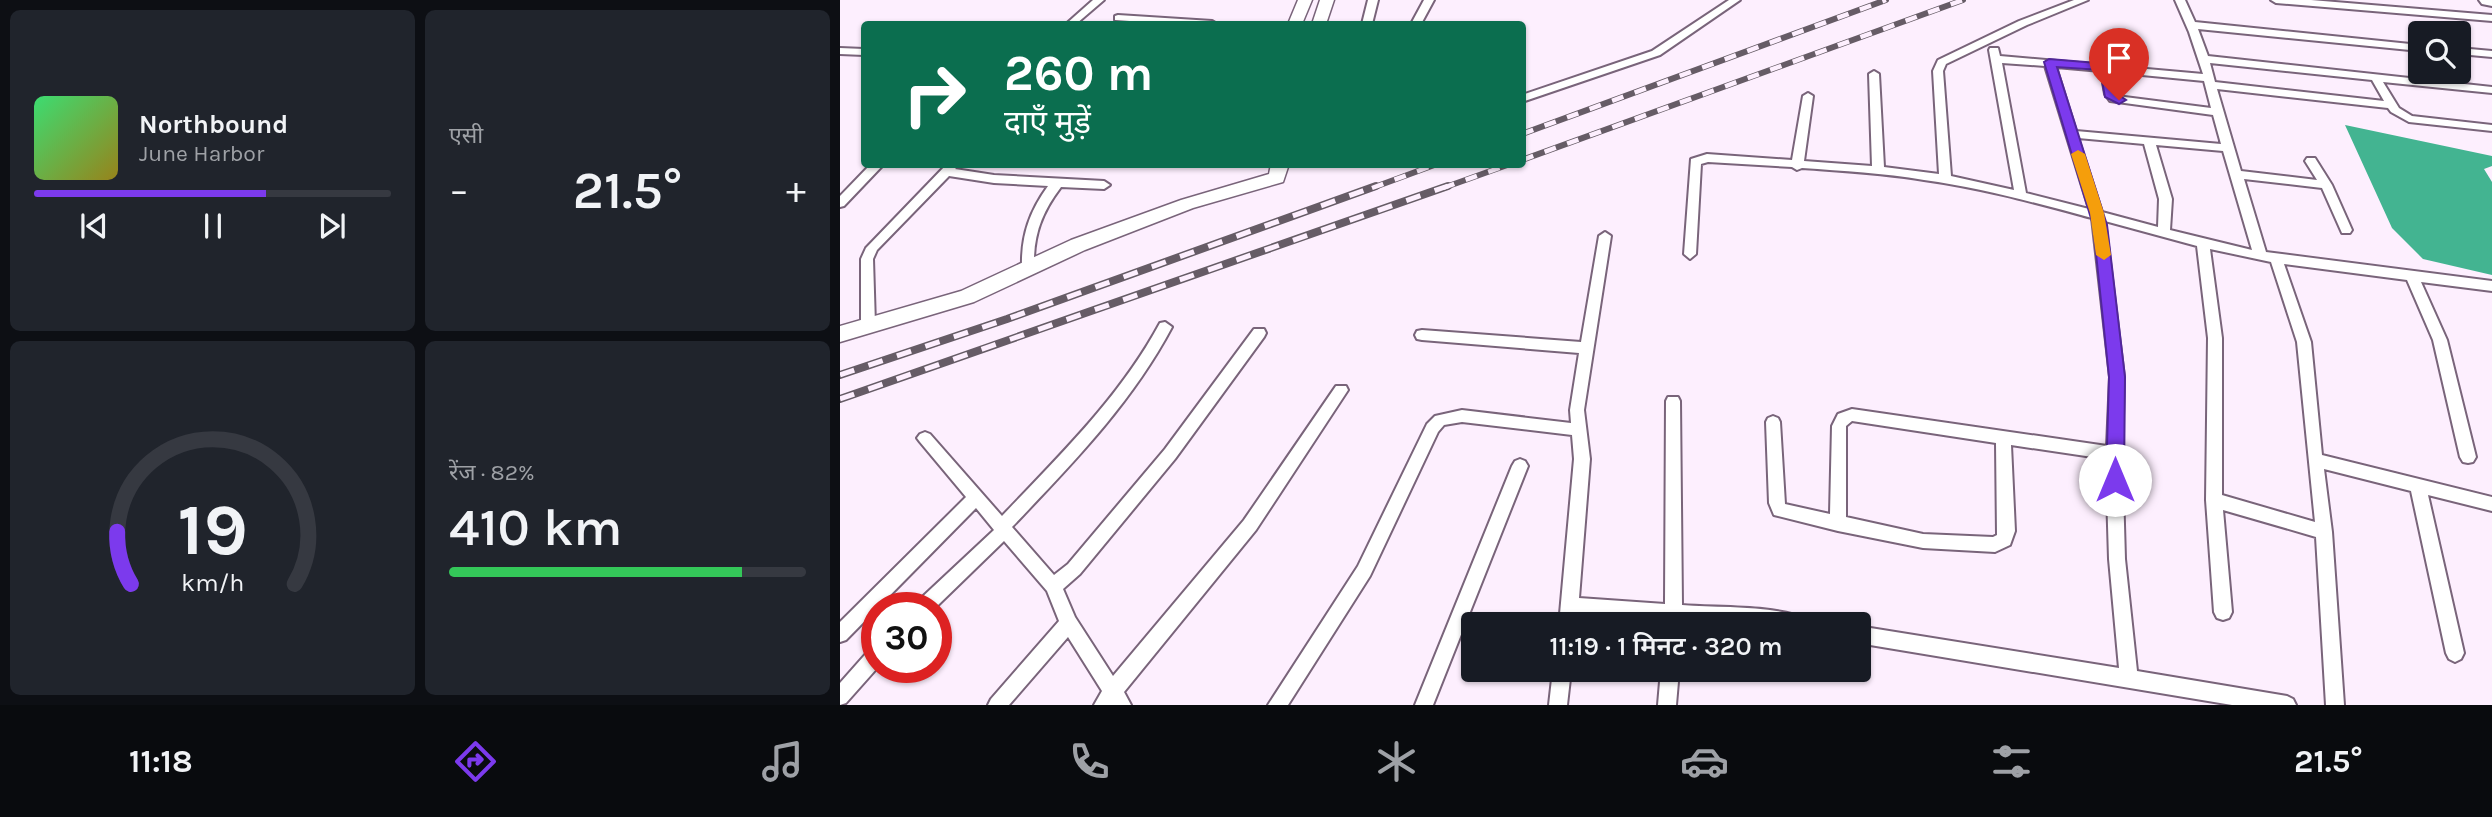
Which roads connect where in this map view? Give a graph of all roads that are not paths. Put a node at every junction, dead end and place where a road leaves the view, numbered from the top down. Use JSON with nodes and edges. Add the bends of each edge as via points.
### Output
{"nodes":[{"id":1,"x":1099,"y":0,"type":"edge"},
{"id":2,"x":1305,"y":0,"type":"edge"},
{"id":3,"x":1328,"y":0,"type":"edge"},
{"id":4,"x":1373,"y":0,"type":"edge"},
{"id":5,"x":1429,"y":0,"type":"edge"},
{"id":6,"x":1735,"y":0,"type":"edge"},
{"id":7,"x":2083,"y":0,"type":"edge"},
{"id":8,"x":2180,"y":0,"type":"edge"},
{"id":9,"x":2276,"y":0,"type":"edge"},
{"id":10,"x":1118,"y":18,"type":"dead end"},
{"id":11,"x":2492,"y":18,"type":"edge"},
{"id":12,"x":1074,"y":21,"type":"edge"},
{"id":13,"x":1165,"y":21,"type":"edge"},
{"id":14,"x":1296,"y":21,"type":"edge"},
{"id":15,"x":1321,"y":21,"type":"edge"},
{"id":16,"x":1368,"y":21,"type":"edge"},
{"id":17,"x":1418,"y":21,"type":"edge"},
{"id":18,"x":2191,"y":24,"type":"junction"},
{"id":19,"x":1992,"y":40,"type":"junction"},
{"id":20,"x":2408,"y":47,"type":"edge"},
{"id":21,"x":840,"y":51,"type":"edge"},
{"id":22,"x":861,"y":52,"type":"edge"},
{"id":23,"x":2471,"y":52,"type":"edge"},
{"id":24,"x":2492,"y":54,"type":"edge"},
{"id":25,"x":1996,"y":59,"type":"junction"},
{"id":26,"x":2203,"y":60,"type":"junction"},
{"id":27,"x":2049,"y":62,"type":"junction"},
{"id":28,"x":2105,"y":67,"type":"junction"},
{"id":29,"x":1874,"y":74,"type":"dead end"},
{"id":30,"x":2376,"y":78,"type":"junction"},
{"id":31,"x":2210,"y":82,"type":"junction"},
{"id":32,"x":2492,"y":90,"type":"edge"},
{"id":33,"x":1808,"y":96,"type":"dead end"},
{"id":34,"x":1526,"y":98,"type":"edge"},
{"id":35,"x":2392,"y":104,"type":"junction"},
{"id":36,"x":2218,"y":112,"type":"junction"},
{"id":37,"x":2492,"y":128,"type":"edge"},
{"id":38,"x":2072,"y":134,"type":"junction"},
{"id":39,"x":2148,"y":140,"type":"junction"},
{"id":40,"x":2228,"y":148,"type":"junction"},
{"id":41,"x":2311,"y":161,"type":"dead end"},
{"id":42,"x":1797,"y":166,"type":"junction"},
{"id":43,"x":874,"y":168,"type":"edge"},
{"id":44,"x":950,"y":168,"type":"edge"},
{"id":45,"x":1253,"y":168,"type":"edge"},
{"id":46,"x":1278,"y":171,"type":"edge"},
{"id":47,"x":1878,"y":172,"type":"junction"},
{"id":48,"x":2237,"y":174,"type":"junction"},
{"id":49,"x":1945,"y":179,"type":"junction"},
{"id":50,"x":1057,"y":183,"type":"junction"},
{"id":51,"x":2326,"y":184,"type":"junction"},
{"id":52,"x":1104,"y":185,"type":"dead end"},
{"id":53,"x":1249,"y":185,"type":"junction"},
{"id":54,"x":2021,"y":197,"type":"junction"},
{"id":55,"x":840,"y":203,"type":"edge"},
{"id":56,"x":2097,"y":213,"type":"junction"},
{"id":57,"x":2346,"y":230,"type":"dead end"},
{"id":58,"x":2163,"y":233,"type":"junction"},
{"id":59,"x":1605,"y":236,"type":"dead end"},
{"id":60,"x":2203,"y":244,"type":"junction"},
{"id":61,"x":1690,"y":254,"type":"dead end"},
{"id":62,"x":2268,"y":257,"type":"junction"},
{"id":63,"x":1028,"y":267,"type":"junction"},
{"id":64,"x":2412,"y":276,"type":"junction"},
{"id":65,"x":2492,"y":286,"type":"edge"},
{"id":66,"x":868,"y":325,"type":"junction"},
{"id":67,"x":1165,"y":327,"type":"dead end"},
{"id":68,"x":1259,"y":333,"type":"dead end"},
{"id":69,"x":840,"y":334,"type":"edge"},
{"id":70,"x":1422,"y":335,"type":"dead end"},
{"id":71,"x":1585,"y":348,"type":"junction"},
{"id":72,"x":1340,"y":390,"type":"dead end"},
{"id":73,"x":1673,"y":401,"type":"dead end"},
{"id":74,"x":1773,"y":422,"type":"dead end"},
{"id":75,"x":1578,"y":430,"type":"junction"},
{"id":76,"x":925,"y":438,"type":"dead end"},
{"id":77,"x":2003,"y":439,"type":"junction"},
{"id":78,"x":2115,"y":454,"type":"junction"},
{"id":79,"x":2468,"y":457,"type":"dead end"},
{"id":80,"x":2315,"y":460,"type":"junction"},
{"id":81,"x":1520,"y":466,"type":"dead end"},
{"id":82,"x":2418,"y":485,"type":"junction"},
{"id":83,"x":975,"y":499,"type":"junction"},
{"id":84,"x":2214,"y":500,"type":"junction"},
{"id":85,"x":2492,"y":504,"type":"edge"},
{"id":86,"x":1838,"y":524,"type":"junction"},
{"id":87,"x":1002,"y":529,"type":"junction"},
{"id":88,"x":2324,"y":532,"type":"junction"},
{"id":89,"x":1053,"y":586,"type":"junction"},
{"id":90,"x":939,"y":592,"type":"edge"},
{"id":91,"x":1570,"y":606,"type":"junction"},
{"id":92,"x":1569,"y":612,"type":"edge"},
{"id":93,"x":1618,"y":612,"type":"edge"},
{"id":94,"x":1674,"y":612,"type":"edge"},
{"id":95,"x":2223,"y":612,"type":"dead end"},
{"id":96,"x":1069,"y":623,"type":"junction"},
{"id":97,"x":840,"y":634,"type":"edge"},
{"id":98,"x":1871,"y":636,"type":"edge"},
{"id":99,"x":2455,"y":653,"type":"dead end"},
{"id":100,"x":861,"y":673,"type":"edge"},
{"id":101,"x":2129,"y":678,"type":"junction"},
{"id":102,"x":1561,"y":682,"type":"edge"},
{"id":103,"x":1669,"y":682,"type":"edge"},
{"id":104,"x":840,"y":697,"type":"edge"},
{"id":105,"x":1113,"y":701,"type":"edge"},
{"id":106,"x":997,"y":705,"type":"edge"},
{"id":107,"x":1277,"y":705,"type":"edge"},
{"id":108,"x":1424,"y":705,"type":"edge"},
{"id":109,"x":1558,"y":705,"type":"edge"},
{"id":110,"x":1667,"y":705,"type":"edge"},
{"id":111,"x":2287,"y":705,"type":"edge"},
{"id":112,"x":2335,"y":705,"type":"edge"}],
"edges":[{"from":1,"to":12,"type":"street"},
{"from":2,"to":14,"type":"street"},
{"from":3,"to":15,"type":"street"},
{"from":4,"to":16,"type":"street"},
{"from":5,"to":17,"type":"street"},
{"from":6,"to":34,"type":"street","via":[[1656,53]]},
{"from":7,"to":19,"type":"street"},
{"from":8,"to":18,"type":"street"},
{"from":9,"to":11,"type":"street"},
{"from":10,"to":13,"type":"street"},
{"from":18,"to":20,"type":"street"},
{"from":18,"to":26,"type":"street"},
{"from":19,"to":25,"type":"street"},
{"from":19,"to":49,"type":"street","via":[[1947,58],[1939,66]]},
{"from":21,"to":22,"type":"street"},
{"from":23,"to":24,"type":"street"},
{"from":25,"to":27,"type":"street"},
{"from":25,"to":54,"type":"street"},
{"from":26,"to":30,"type":"street"},
{"from":26,"to":31,"type":"street"},
{"from":27,"to":28,"type":"street"},
{"from":27,"to":38,"type":"street"},
{"from":28,"to":31,"type":"street"},
{"from":28,"to":36,"type":"street","via":[[2114,99]]},
{"from":29,"to":47,"type":"street"},
{"from":30,"to":32,"type":"street"},
{"from":30,"to":35,"type":"street"},
{"from":31,"to":35,"type":"street"},
{"from":31,"to":36,"type":"street"},
{"from":33,"to":42,"type":"street"},
{"from":35,"to":37,"type":"street","via":[[2409,119]]},
{"from":36,"to":40,"type":"street"},
{"from":38,"to":39,"type":"street"},
{"from":38,"to":56,"type":"street"},
{"from":39,"to":40,"type":"street"},
{"from":39,"to":58,"type":"street","via":[[2163,197]]},
{"from":40,"to":48,"type":"street"},
{"from":41,"to":51,"type":"street"},
{"from":42,"to":47,"type":"street"},
{"from":42,"to":61,"type":"street","via":[[1695,162]]},
{"from":43,"to":55,"type":"street"},
{"from":44,"to":50,"type":"street","via":[[994,179]]},
{"from":44,"to":66,"type":"street","via":[[872,248],[867,259]]},
{"from":45,"to":53,"type":"street"},
{"from":46,"to":53,"type":"street"},
{"from":47,"to":49,"type":"street"},
{"from":48,"to":51,"type":"street"},
{"from":48,"to":62,"type":"street"},
{"from":49,"to":54,"type":"street"},
{"from":50,"to":52,"type":"street"},
{"from":50,"to":63,"type":"street","via":[[1032,221]]},
{"from":51,"to":57,"type":"street"},
{"from":53,"to":63,"type":"street"},
{"from":54,"to":56,"type":"street"},
{"from":56,"to":58,"type":"street"},
{"from":56,"to":78,"type":"street","via":[[2117,377]]},
{"from":58,"to":60,"type":"street"},
{"from":59,"to":71,"type":"street"},
{"from":60,"to":62,"type":"street"},
{"from":60,"to":84,"type":"street","via":[[2216,338]]},
{"from":62,"to":64,"type":"street"},
{"from":62,"to":80,"type":"street","via":[[2304,342]]},
{"from":63,"to":66,"type":"street","via":[[967,297]]},
{"from":64,"to":65,"type":"street"},
{"from":64,"to":79,"type":"street","via":[[2440,340]]},
{"from":66,"to":69,"type":"street"},
{"from":67,"to":87,"type":"street","via":[[1131,382]]},
{"from":68,"to":89,"type":"street","via":[[1170,454],[1074,569]]},
{"from":70,"to":71,"type":"street"},
{"from":71,"to":75,"type":"street"},
{"from":72,"to":105,"type":"street","via":[[1250,525]]},
{"from":73,"to":94,"type":"street"},
{"from":74,"to":86,"type":"street","via":[[1780,510]]},
{"from":75,"to":91,"type":"street","via":[[1581,459]]},
{"from":75,"to":107,"type":"street","via":[[1462,416],[1440,420],[1432,428],[1364,570]]},
{"from":76,"to":83,"type":"street"},
{"from":77,"to":78,"type":"street"},
{"from":77,"to":86,"type":"street","via":[[1852,415],[1843,418],[1839,426]]},
{"from":77,"to":86,"type":"street","via":[[2007,531],[2004,540],[1995,545],[1923,541]]},
{"from":78,"to":101,"type":"street","via":[[2117,559]]},
{"from":80,"to":82,"type":"street"},
{"from":80,"to":88,"type":"street"},
{"from":81,"to":108,"type":"street"},
{"from":82,"to":85,"type":"street"},
{"from":82,"to":99,"type":"street"},
{"from":83,"to":87,"type":"street"},
{"from":83,"to":97,"type":"street"},
{"from":84,"to":88,"type":"street"},
{"from":84,"to":95,"type":"street"},
{"from":87,"to":89,"type":"street"},
{"from":87,"to":90,"type":"street"},
{"from":88,"to":112,"type":"street"},
{"from":89,"to":96,"type":"street"},
{"from":91,"to":92,"type":"street"},
{"from":91,"to":93,"type":"street"},
{"from":96,"to":105,"type":"street"},
{"from":96,"to":106,"type":"street"},
{"from":98,"to":101,"type":"street"},
{"from":100,"to":104,"type":"street"},
{"from":101,"to":111,"type":"street"},
{"from":102,"to":109,"type":"street"},
{"from":103,"to":110,"type":"street"}]}
